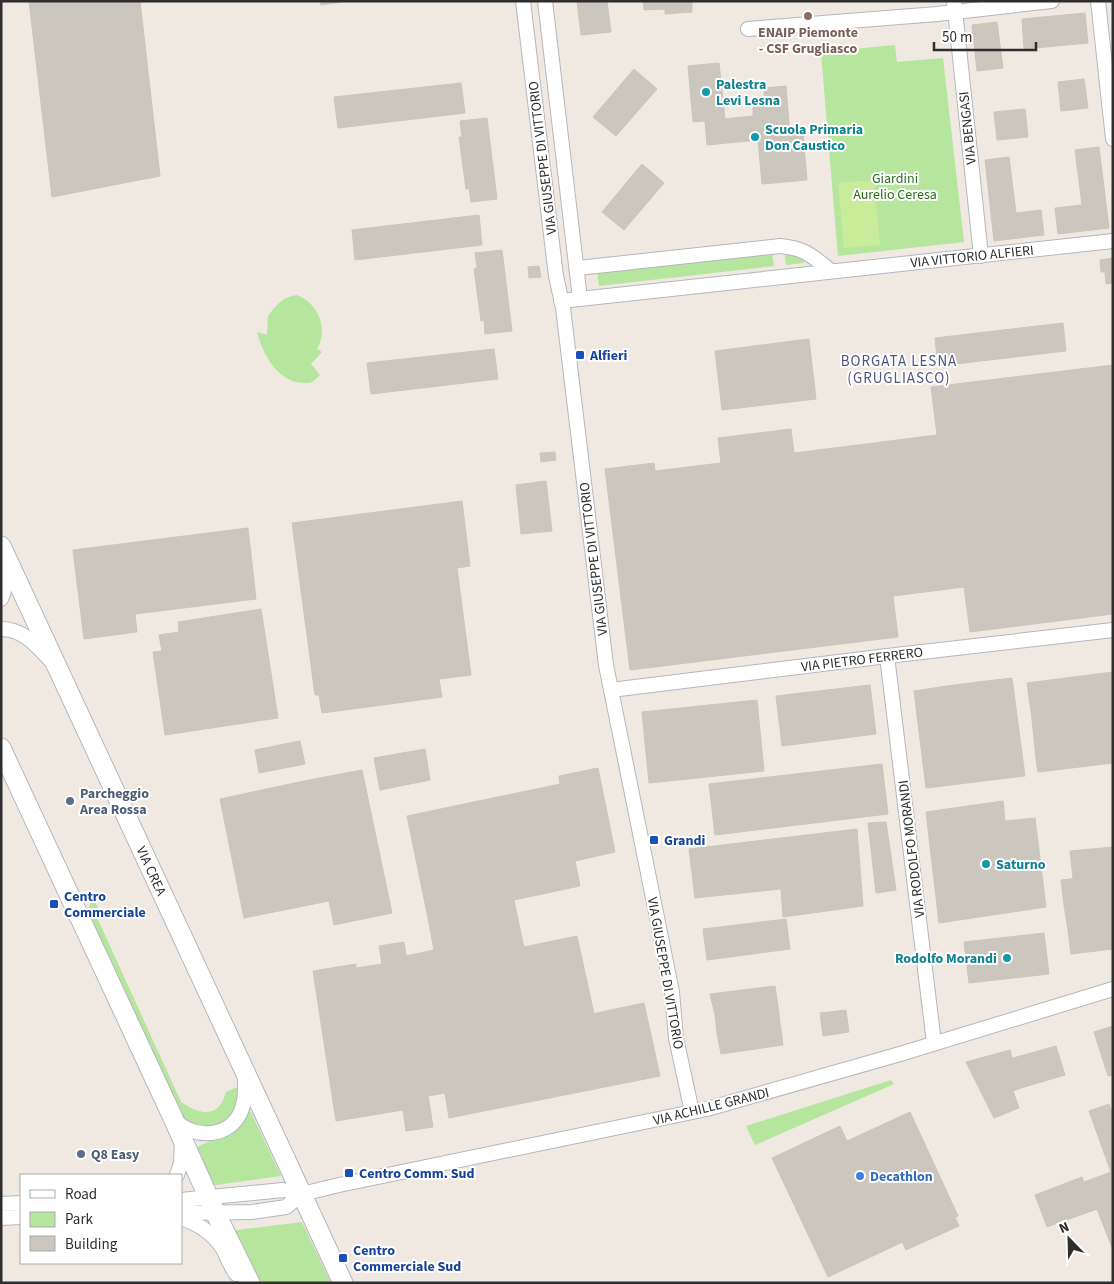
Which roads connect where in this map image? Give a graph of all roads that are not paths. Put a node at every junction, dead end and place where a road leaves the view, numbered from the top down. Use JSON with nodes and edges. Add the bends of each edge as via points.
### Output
{"nodes":[{"id":1,"x":523,"y":1,"type":"edge"},
{"id":2,"x":545,"y":1,"type":"edge"},
{"id":3,"x":1052,"y":1,"type":"edge"},
{"id":4,"x":1098,"y":1,"type":"edge"},
{"id":5,"x":954,"y":7,"type":"edge"},
{"id":6,"x":748,"y":29,"type":"dead end"},
{"id":7,"x":1113,"y":139,"type":"edge"},
{"id":8,"x":1113,"y":241,"type":"edge"},
{"id":9,"x":981,"y":256,"type":"junction"},
{"id":10,"x":578,"y":268,"type":"junction"},
{"id":11,"x":831,"y":271,"type":"junction"},
{"id":12,"x":580,"y":299,"type":"junction"},
{"id":13,"x":562,"y":301,"type":"junction"},
{"id":14,"x":1,"y":546,"type":"edge"},
{"id":15,"x":1,"y":552,"type":"edge"},
{"id":16,"x":1,"y":599,"type":"edge"},
{"id":17,"x":1,"y":629,"type":"edge"},
{"id":18,"x":1113,"y":630,"type":"edge"},
{"id":19,"x":887,"y":656,"type":"junction"},
{"id":20,"x":57,"y":668,"type":"junction"},
{"id":21,"x":611,"y":690,"type":"junction"},
{"id":22,"x":1,"y":748,"type":"edge"},
{"id":23,"x":1113,"y":989,"type":"edge"},
{"id":24,"x":934,"y":1043,"type":"junction"},
{"id":25,"x":245,"y":1073,"type":"junction"},
{"id":26,"x":692,"y":1112,"type":"junction"},
{"id":27,"x":173,"y":1118,"type":"junction"},
{"id":28,"x":182,"y":1139,"type":"junction"},
{"id":29,"x":177,"y":1174,"type":"edge"},
{"id":30,"x":302,"y":1194,"type":"junction"},
{"id":31,"x":182,"y":1200,"type":"edge"},
{"id":32,"x":20,"y":1203,"type":"edge"},
{"id":33,"x":1,"y":1204,"type":"edge"},
{"id":34,"x":212,"y":1206,"type":"junction"},
{"id":35,"x":182,"y":1213,"type":"edge"},
{"id":36,"x":20,"y":1217,"type":"edge"},
{"id":37,"x":1,"y":1218,"type":"edge"},
{"id":38,"x":182,"y":1218,"type":"edge"},
{"id":39,"x":246,"y":1283,"type":"edge"},
{"id":40,"x":250,"y":1283,"type":"edge"},
{"id":41,"x":343,"y":1283,"type":"edge"}],
"edges":[{"from":1,"to":13,"type":"street","name":"VIA GIUSEPPE DI VITTORIO","via":[[554,261]]},
{"from":2,"to":10,"type":"street","name":"VIA GIUSEPPE DI VITTORIO"},
{"from":3,"to":5,"type":"street"},
{"from":4,"to":7,"type":"street"},
{"from":5,"to":6,"type":"street"},
{"from":5,"to":9,"type":"street","name":"VIA BENGASI"},
{"from":8,"to":9,"type":"street","name":"VIA VITTORIO ALFIERI"},
{"from":9,"to":11,"type":"street","name":"VIA VITTORIO ALFIERI"},
{"from":10,"to":11,"type":"street","via":[[780,246],[805,251]]},
{"from":10,"to":12,"type":"street","name":"VIA GIUSEPPE DI VITTORIO"},
{"from":11,"to":12,"type":"street","name":"VIA VITTORIO ALFIERI"},
{"from":12,"to":13,"type":"street","name":"VIA VITTORIO ALFIERI"},
{"from":13,"to":21,"type":"street","name":"VIA GIUSEPPE DI VITTORIO"},
{"from":14,"to":20,"type":"street","name":"VIA CREA"},
{"from":15,"to":16,"type":"street","via":[[4,590]]},
{"from":17,"to":20,"type":"street","name":"VIA CREA","via":[[11,629],[29,639]]},
{"from":18,"to":19,"type":"street","name":"VIA PIETRO FERRERO"},
{"from":19,"to":21,"type":"street","name":"VIA PIETRO FERRERO"},
{"from":19,"to":24,"type":"street","name":"VIA RODOLFO MORANDI"},
{"from":20,"to":25,"type":"street","name":"VIA CREA"},
{"from":21,"to":26,"type":"street","name":"VIA GIUSEPPE DI VITTORIO","via":[[670,983],[676,1038]]},
{"from":22,"to":27,"type":"street","name":"VIA CREA"},
{"from":23,"to":24,"type":"street","name":"VIA ACHILLE GRANDI"},
{"from":24,"to":26,"type":"street","name":"VIA ACHILLE GRANDI"},
{"from":25,"to":27,"type":"street","name":"VIA CREA","via":[[243,1106],[230,1126],[206,1134],[182,1128]]},
{"from":25,"to":30,"type":"street","name":"VIA CREA"},
{"from":26,"to":30,"type":"street","name":"VIA ACHILLE GRANDI"},
{"from":27,"to":28,"type":"street","name":"VIA CREA"},
{"from":28,"to":29,"type":"street"},
{"from":28,"to":34,"type":"street","name":"VIA CREA"},
{"from":30,"to":34,"type":"street","via":[[283,1190]]},
{"from":30,"to":41,"type":"street","name":"VIA CREA"},
{"from":31,"to":34,"type":"street"},
{"from":32,"to":33,"type":"street"},
{"from":34,"to":35,"type":"street"},
{"from":34,"to":40,"type":"street","name":"VIA CREA"},
{"from":36,"to":37,"type":"street"},
{"from":38,"to":39,"type":"street","via":[[196,1223],[217,1239],[235,1273]]}]}
